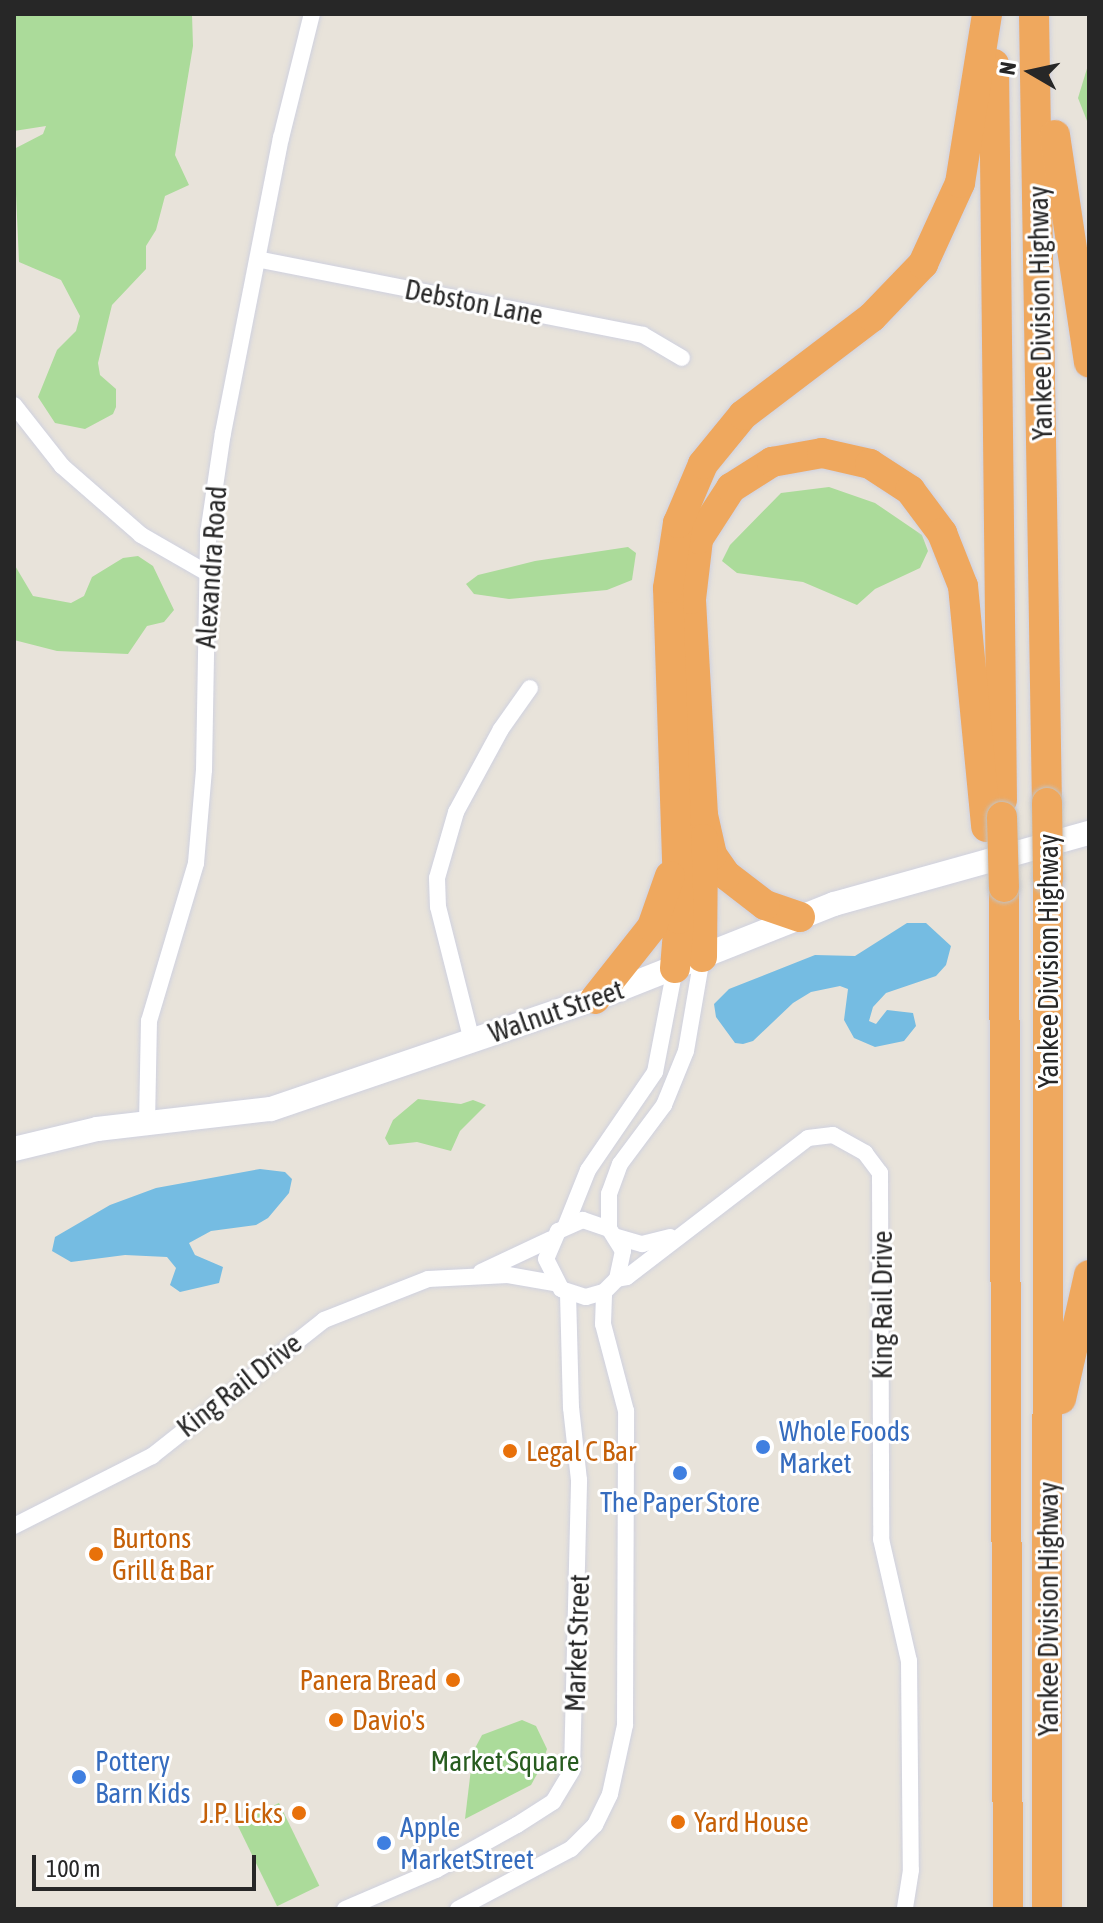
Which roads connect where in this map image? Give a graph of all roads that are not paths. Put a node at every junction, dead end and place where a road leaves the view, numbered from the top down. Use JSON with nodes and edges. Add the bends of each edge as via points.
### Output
{"nodes":[{"id":1,"x":312,"y":14,"type":"edge"},
{"id":2,"x":987,"y":14,"type":"edge"},
{"id":3,"x":994,"y":14,"type":"edge"},
{"id":4,"x":1034,"y":14,"type":"edge"},
{"id":5,"x":1042,"y":14,"type":"edge"},
{"id":6,"x":261,"y":260,"type":"junction"},
{"id":7,"x":682,"y":358,"type":"dead end"},
{"id":8,"x":1089,"y":362,"type":"edge"},
{"id":9,"x":14,"y":405,"type":"edge"},
{"id":10,"x":207,"y":573,"type":"junction"},
{"id":11,"x":530,"y":688,"type":"dead end"},
{"id":12,"x":703,"y":815,"type":"junction"},
{"id":13,"x":994,"y":822,"type":"junction"},
{"id":14,"x":1089,"y":833,"type":"edge"},
{"id":15,"x":674,"y":858,"type":"junction"},
{"id":16,"x":800,"y":917,"type":"junction"},
{"id":17,"x":689,"y":962,"type":"junction"},
{"id":18,"x":595,"y":999,"type":"junction"},
{"id":19,"x":472,"y":1041,"type":"junction"},
{"id":20,"x":147,"y":1124,"type":"junction"},
{"id":21,"x":14,"y":1149,"type":"edge"},
{"id":22,"x":566,"y":1225,"type":"junction"},
{"id":23,"x":690,"y":1228,"type":"junction"},
{"id":24,"x":613,"y":1233,"type":"junction"},
{"id":25,"x":551,"y":1239,"type":"junction"},
{"id":26,"x":476,"y":1274,"type":"junction"},
{"id":27,"x":1089,"y":1275,"type":"edge"},
{"id":28,"x":617,"y":1279,"type":"junction"},
{"id":29,"x":561,"y":1288,"type":"junction"},
{"id":30,"x":604,"y":1292,"type":"junction"},
{"id":31,"x":1048,"y":1468,"type":"junction"},
{"id":32,"x":14,"y":1526,"type":"edge"},
{"id":33,"x":345,"y":1909,"type":"edge"},
{"id":34,"x":458,"y":1909,"type":"edge"},
{"id":35,"x":905,"y":1909,"type":"edge"},
{"id":36,"x":1008,"y":1909,"type":"edge"},
{"id":37,"x":1047,"y":1909,"type":"edge"}],
"edges":[{"from":1,"to":6,"type":"street","name":"Alexandra Road","via":[[281,138]]},
{"from":2,"to":15,"type":"highway","via":[[960,183],[923,264],[872,317],[743,415],[703,464],[678,523],[668,588]]},
{"from":3,"to":13,"type":"highway","name":"Yankee Division Highway"},
{"from":4,"to":31,"type":"highway","name":"Yankee Division Highway","bridge":true,"via":[[1048,878]]},
{"from":5,"to":8,"type":"highway","via":[[1060,193]]},
{"from":6,"to":7,"type":"street","name":"Debston Lane","via":[[643,335]]},
{"from":6,"to":10,"type":"street","name":"Alexandra Road","via":[[223,433]]},
{"from":9,"to":10,"type":"street","via":[[62,466],[130,526]]},
{"from":10,"to":20,"type":"street","name":"Alexandra Road","via":[[204,770],[196,863],[149,1021]]},
{"from":11,"to":19,"type":"street","via":[[456,812],[437,878],[438,907]]},
{"from":12,"to":13,"type":"highway","via":[[691,599],[698,539],[731,488],[772,462],[822,453],[870,464],[910,490],[942,533],[963,586]]},
{"from":12,"to":16,"type":"highway","via":[[712,855],[726,875],[765,905]]},
{"from":12,"to":17,"type":"highway"},
{"from":13,"to":36,"type":"highway","name":"Yankee Division Highway","via":[[1004,877]]},
{"from":14,"to":16,"type":"main road","name":"Walnut Street"},
{"from":15,"to":17,"type":"highway"},
{"from":15,"to":18,"type":"highway","via":[[652,927]]},
{"from":16,"to":17,"type":"main road","name":"Walnut Street"},
{"from":17,"to":18,"type":"main road","name":"Walnut Street"},
{"from":17,"to":22,"type":"street","via":[[655,1072],[588,1170]]},
{"from":17,"to":24,"type":"street","via":[[686,1051],[664,1105],[620,1164],[609,1194]]},
{"from":18,"to":19,"type":"main road","name":"Walnut Street"},
{"from":19,"to":20,"type":"main road","name":"Walnut Street","via":[[271,1109]]},
{"from":20,"to":21,"type":"main road","name":"Walnut Street","via":[[97,1129]]},
{"from":22,"to":24,"type":"street","via":[[583,1220]]},
{"from":22,"to":25,"type":"street"},
{"from":23,"to":24,"type":"street","name":"King Rail Drive","via":[[653,1244]]},
{"from":23,"to":28,"type":"street","name":"King Rail Drive","via":[[627,1277]]},
{"from":23,"to":35,"type":"street","name":"King Rail Drive","via":[[808,1138],[833,1135],[865,1153],[880,1173],[881,1539],[909,1661],[911,1870]]},
{"from":24,"to":28,"type":"street","via":[[623,1266]]},
{"from":25,"to":26,"type":"street","name":"King Rail Drive"},
{"from":25,"to":29,"type":"street","name":"Market Street","via":[[546,1259]]},
{"from":26,"to":29,"type":"street","name":"King Rail Drive"},
{"from":26,"to":32,"type":"street","name":"King Rail Drive","via":[[428,1279],[324,1320],[152,1456]]},
{"from":27,"to":31,"type":"highway"},
{"from":28,"to":30,"type":"street"},
{"from":29,"to":30,"type":"street","via":[[586,1297]]},
{"from":29,"to":33,"type":"street","name":"Market Street","via":[[573,1323],[571,1408],[579,1480],[572,1770],[553,1802],[517,1825],[436,1870]]},
{"from":30,"to":34,"type":"street","name":"Market Street","via":[[603,1324],[626,1411],[625,1725],[610,1794],[595,1825],[571,1849]]},
{"from":31,"to":37,"type":"highway","name":"Yankee Division Highway"}]}
